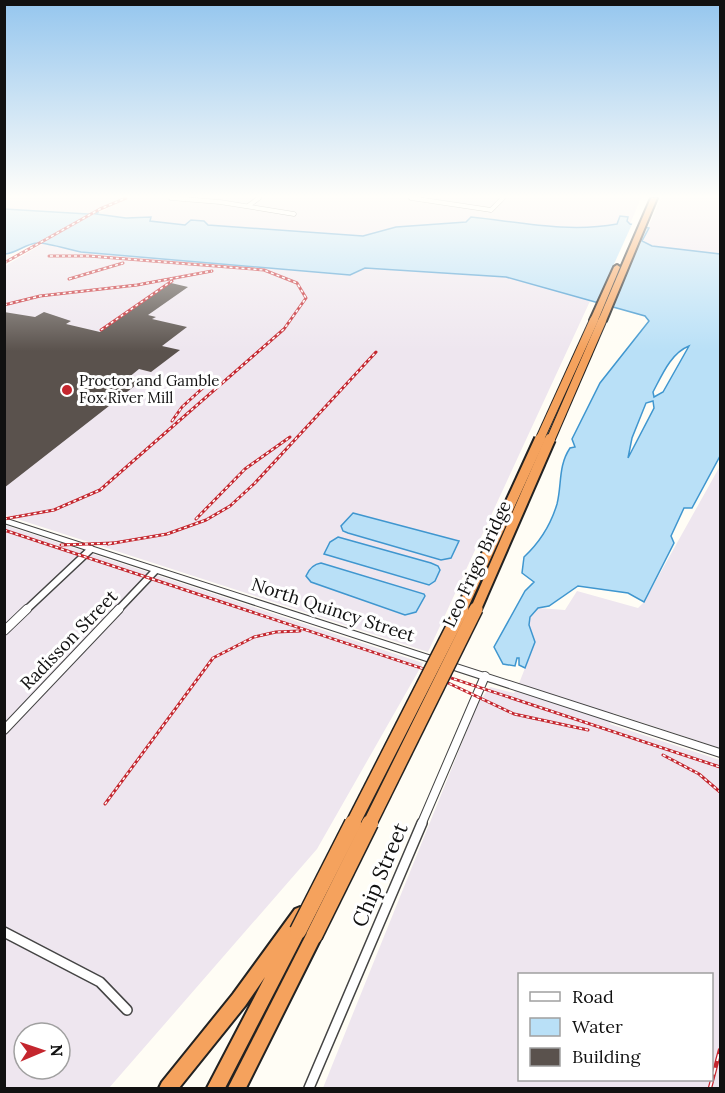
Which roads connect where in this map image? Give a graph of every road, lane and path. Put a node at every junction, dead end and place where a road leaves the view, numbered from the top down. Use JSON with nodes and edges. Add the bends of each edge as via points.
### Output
{"nodes":[{"id":1,"x":625,"y":249,"type":"edge"},
{"id":2,"x":632,"y":249,"type":"edge"},
{"id":3,"x":4,"y":520,"type":"edge"},
{"id":4,"x":91,"y":549,"type":"junction"},
{"id":5,"x":155,"y":571,"type":"junction"},
{"id":6,"x":4,"y":630,"type":"edge"},
{"id":7,"x":485,"y":676,"type":"junction"},
{"id":8,"x":4,"y":729,"type":"edge"},
{"id":9,"x":720,"y":753,"type":"edge"},
{"id":10,"x":301,"y":931,"type":"junction"},
{"id":11,"x":4,"y":932,"type":"edge"},
{"id":12,"x":127,"y":1010,"type":"dead end"},
{"id":13,"x":168,"y":1089,"type":"edge"},
{"id":14,"x":216,"y":1089,"type":"edge"},
{"id":15,"x":237,"y":1089,"type":"edge"},
{"id":16,"x":309,"y":1089,"type":"edge"}],
"edges":[{"from":1,"to":10,"type":"highway","bridge":true,"via":[[489,554]]},
{"from":2,"to":10,"type":"highway","name":"Leo Frigo Bridge","bridge":true,"via":[[503,551],[445,674]]},
{"from":3,"to":4,"type":"street","name":"North Quincy Street"},
{"from":4,"to":5,"type":"street","name":"North Quincy Street"},
{"from":4,"to":6,"type":"street"},
{"from":5,"to":7,"type":"street","name":"North Quincy Street"},
{"from":5,"to":8,"type":"street","name":"Radisson Street"},
{"from":7,"to":9,"type":"street","name":"North Quincy Street"},
{"from":7,"to":16,"type":"street","name":"Chip Street"},
{"from":10,"to":13,"type":"highway"},
{"from":10,"to":14,"type":"highway"},
{"from":10,"to":15,"type":"highway"},
{"from":11,"to":12,"type":"street","via":[[100,982]]}]}
